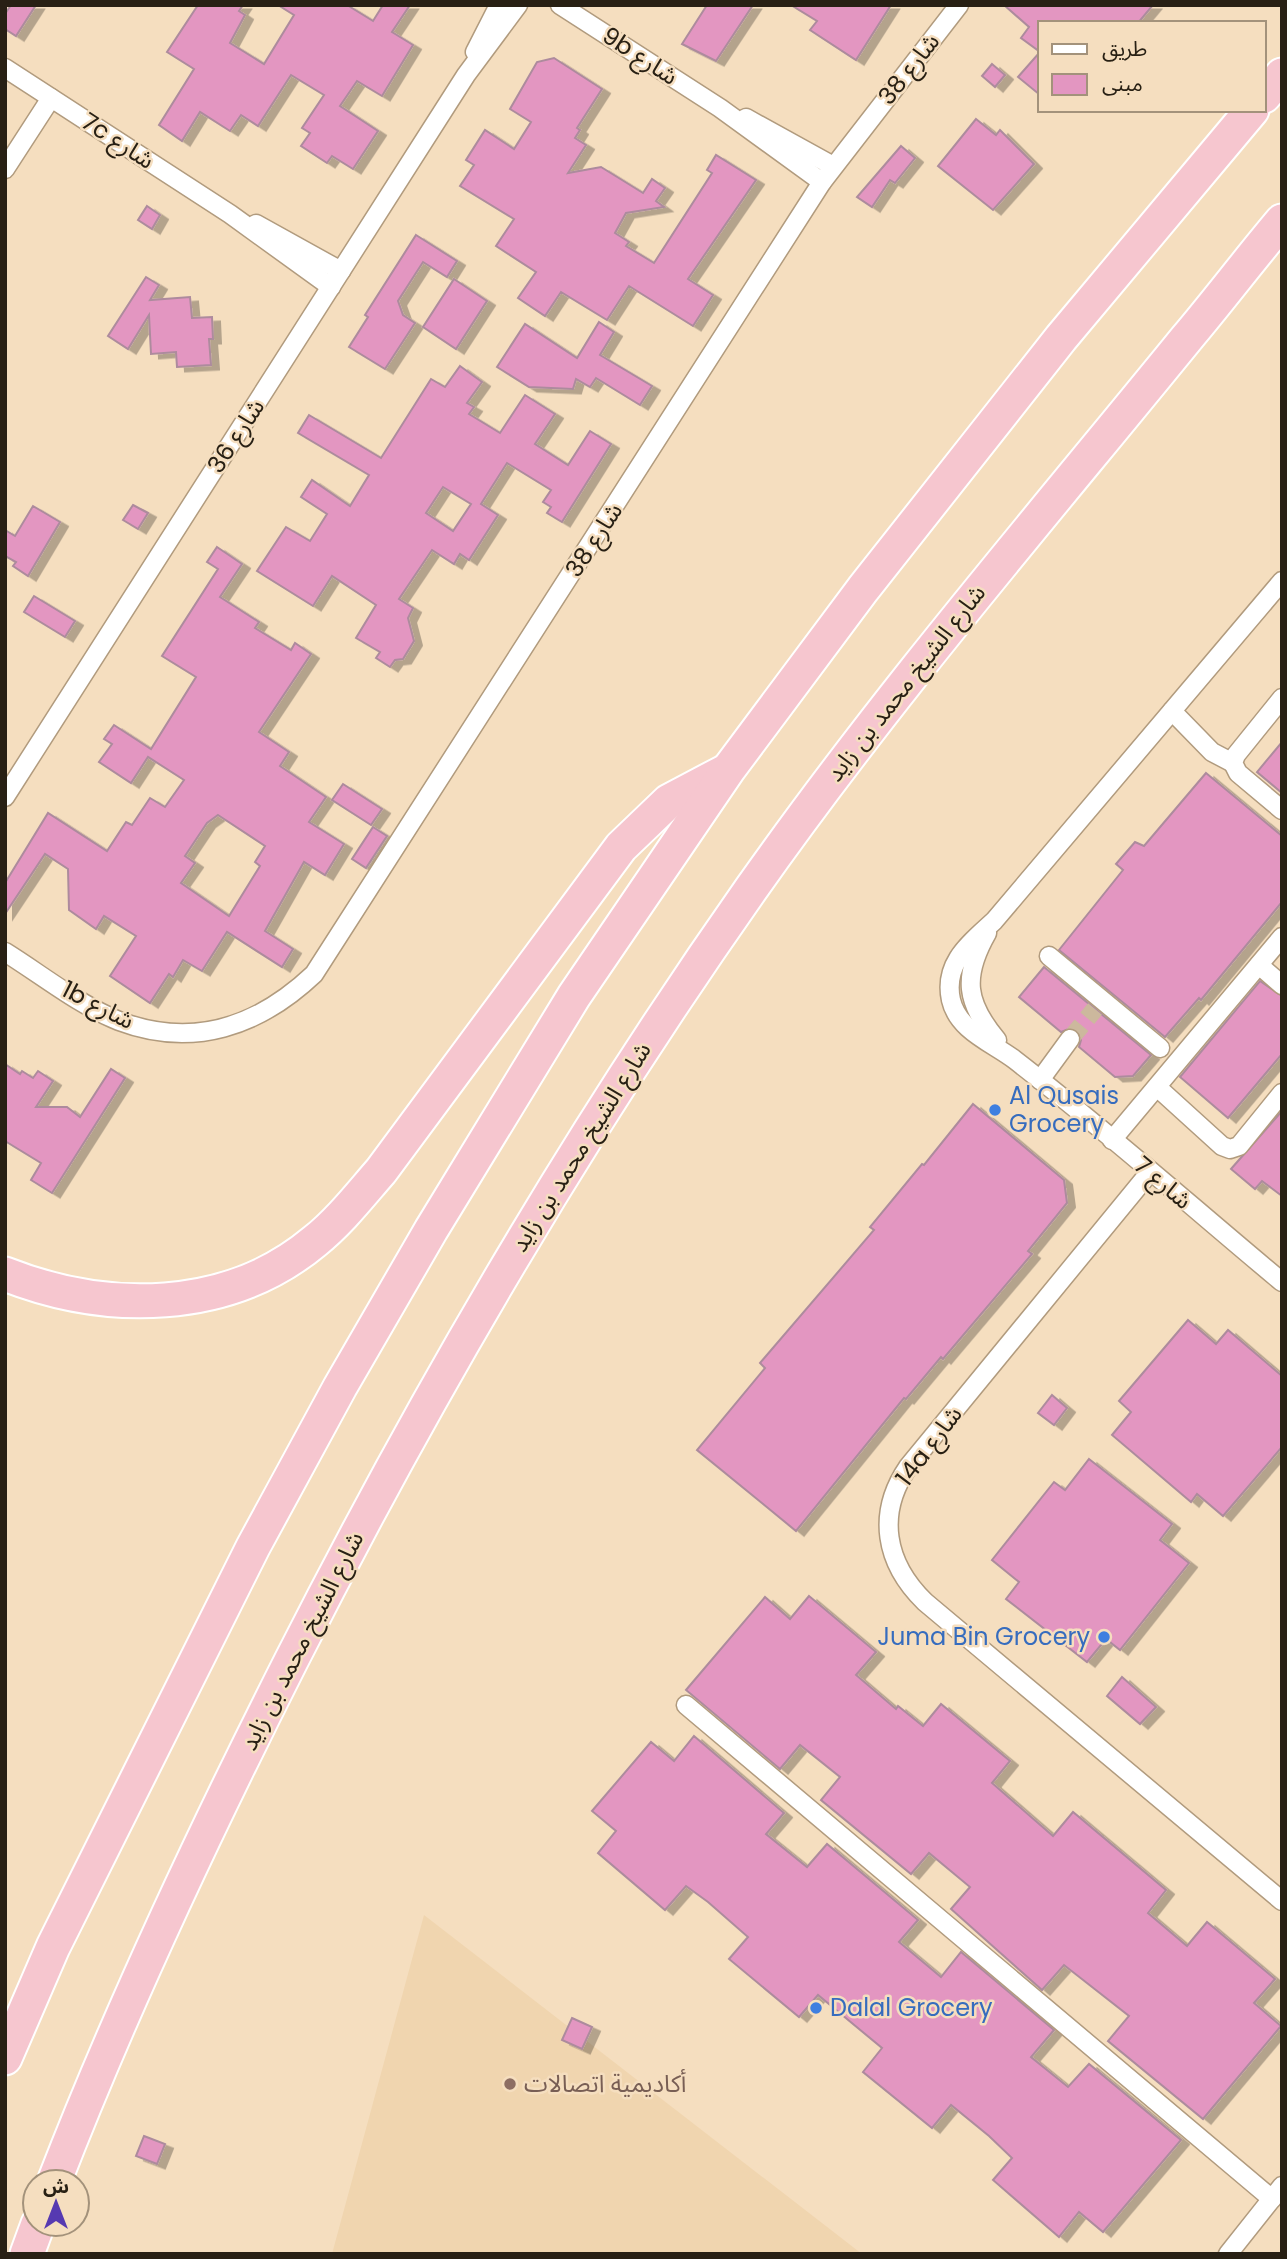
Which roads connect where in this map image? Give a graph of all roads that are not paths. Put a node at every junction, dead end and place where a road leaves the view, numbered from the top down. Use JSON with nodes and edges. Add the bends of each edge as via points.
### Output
{"nodes":[{"id":1,"x":499,"y":5,"type":"edge"},
{"id":2,"x":518,"y":5,"type":"edge"},
{"id":3,"x":560,"y":5,"type":"edge"},
{"id":4,"x":959,"y":5,"type":"edge"},
{"id":5,"x":5,"y":68,"type":"edge"},
{"id":6,"x":466,"y":75,"type":"junction"},
{"id":7,"x":1282,"y":75,"type":"edge"},
{"id":8,"x":1266,"y":94,"type":"edge"},
{"id":9,"x":51,"y":98,"type":"junction"},
{"id":10,"x":720,"y":108,"type":"junction"},
{"id":11,"x":1250,"y":112,"type":"edge"},
{"id":12,"x":832,"y":166,"type":"junction"},
{"id":13,"x":5,"y":169,"type":"edge"},
{"id":14,"x":822,"y":182,"type":"junction"},
{"id":15,"x":230,"y":214,"type":"junction"},
{"id":16,"x":1275,"y":235,"type":"edge"},
{"id":17,"x":341,"y":271,"type":"junction"},
{"id":18,"x":331,"y":287,"type":"junction"},
{"id":19,"x":1282,"y":581,"type":"edge"},
{"id":20,"x":1282,"y":698,"type":"edge"},
{"id":21,"x":1171,"y":711,"type":"junction"},
{"id":22,"x":1233,"y":763,"type":"junction"},
{"id":23,"x":728,"y":770,"type":"junction"},
{"id":24,"x":5,"y":797,"type":"edge"},
{"id":25,"x":1282,"y":810,"type":"edge"},
{"id":26,"x":1282,"y":937,"type":"edge"},
{"id":27,"x":5,"y":952,"type":"edge"},
{"id":28,"x":1049,"y":956,"type":"dead end"},
{"id":29,"x":1259,"y":965,"type":"junction"},
{"id":30,"x":1282,"y":985,"type":"edge"},
{"id":31,"x":200,"y":1032,"type":"joint"},
{"id":32,"x":1070,"y":1039,"type":"tunnel mouth"},
{"id":33,"x":1160,"y":1048,"type":"dead end"},
{"id":34,"x":1040,"y":1080,"type":"junction"},
{"id":35,"x":1157,"y":1087,"type":"junction"},
{"id":36,"x":1282,"y":1093,"type":"edge"},
{"id":37,"x":1111,"y":1140,"type":"junction"},
{"id":38,"x":1150,"y":1172,"type":"junction"},
{"id":39,"x":5,"y":1274,"type":"edge"},
{"id":40,"x":1282,"y":1282,"type":"edge"},
{"id":41,"x":687,"y":1705,"type":"dead end"},
{"id":42,"x":1282,"y":1900,"type":"edge"},
{"id":43,"x":5,"y":2058,"type":"edge"},
{"id":44,"x":60,"y":2168,"type":"edge"},
{"id":45,"x":1277,"y":2192,"type":"edge"},
{"id":46,"x":1228,"y":2254,"type":"edge"}],
"edges":[{"from":1,"to":6,"type":"street","name":"شارع 36"},
{"from":2,"to":6,"type":"street","name":"شارع 36"},
{"from":3,"to":10,"type":"street","name":"9b شارع"},
{"from":4,"to":12,"type":"street","name":"شارع 38"},
{"from":5,"to":9,"type":"street","name":"7c شارع"},
{"from":6,"to":17,"type":"street","name":"شارع 36"},
{"from":7,"to":8,"type":"highway"},
{"from":9,"to":13,"type":"street"},
{"from":9,"to":15,"type":"street","name":"7c شارع"},
{"from":10,"to":12,"type":"street","name":"9b شارع"},
{"from":10,"to":14,"type":"street","name":"9b شارع"},
{"from":11,"to":23,"type":"highway","via":[[961,462]]},
{"from":12,"to":14,"type":"street","name":"شارع 38"},
{"from":14,"to":31,"type":"street","name":"شارع 38","via":[[314,974],[263,1014]]},
{"from":15,"to":17,"type":"street","name":"7c شارع"},
{"from":15,"to":18,"type":"street","name":"7c شارع"},
{"from":16,"to":44,"type":"highway","name":"شارع الشيخ محمد بن زايد","via":[[1010,550],[835,773],[587,1134],[449,1365],[315,1615],[139,1974]]},
{"from":17,"to":18,"type":"street","name":"شارع 36"},
{"from":18,"to":24,"type":"street","name":"شارع 36"},
{"from":19,"to":21,"type":"street","name":"شارع 7"},
{"from":20,"to":22,"type":"street"},
{"from":21,"to":22,"type":"street","via":[[1212,752]]},
{"from":21,"to":34,"type":"street","name":"شارع 7","via":[[994,921],[977,953],[970,992],[981,1021],[1012,1058]]},
{"from":22,"to":25,"type":"street","via":[[1238,773]]},
{"from":23,"to":39,"type":"highway","via":[[669,801],[621,847],[381,1171],[313,1243],[273,1268],[230,1286],[173,1299],[90,1300],[44,1290]]},
{"from":23,"to":43,"type":"highway","via":[[574,996],[340,1387],[253,1547],[53,1947]]},
{"from":26,"to":29,"type":"street"},
{"from":27,"to":31,"type":"street","name":"1b شارع","via":[[118,1020],[172,1033]]},
{"from":28,"to":33,"type":"street","via":[[1100,1004]]},
{"from":29,"to":30,"type":"street"},
{"from":29,"to":35,"type":"street"},
{"from":32,"to":34,"type":"street"},
{"from":34,"to":37,"type":"street","name":"شارع 7"},
{"from":35,"to":36,"type":"street","via":[[1230,1149],[1239,1146]]},
{"from":35,"to":37,"type":"street"},
{"from":37,"to":38,"type":"street","name":"شارع 7"},
{"from":38,"to":40,"type":"street","name":"شارع 7"},
{"from":38,"to":42,"type":"street","name":"14a شارع","via":[[908,1467],[889,1505],[889,1542],[899,1569],[925,1602]]},
{"from":41,"to":45,"type":"street"},
{"from":45,"to":46,"type":"street"}]}
